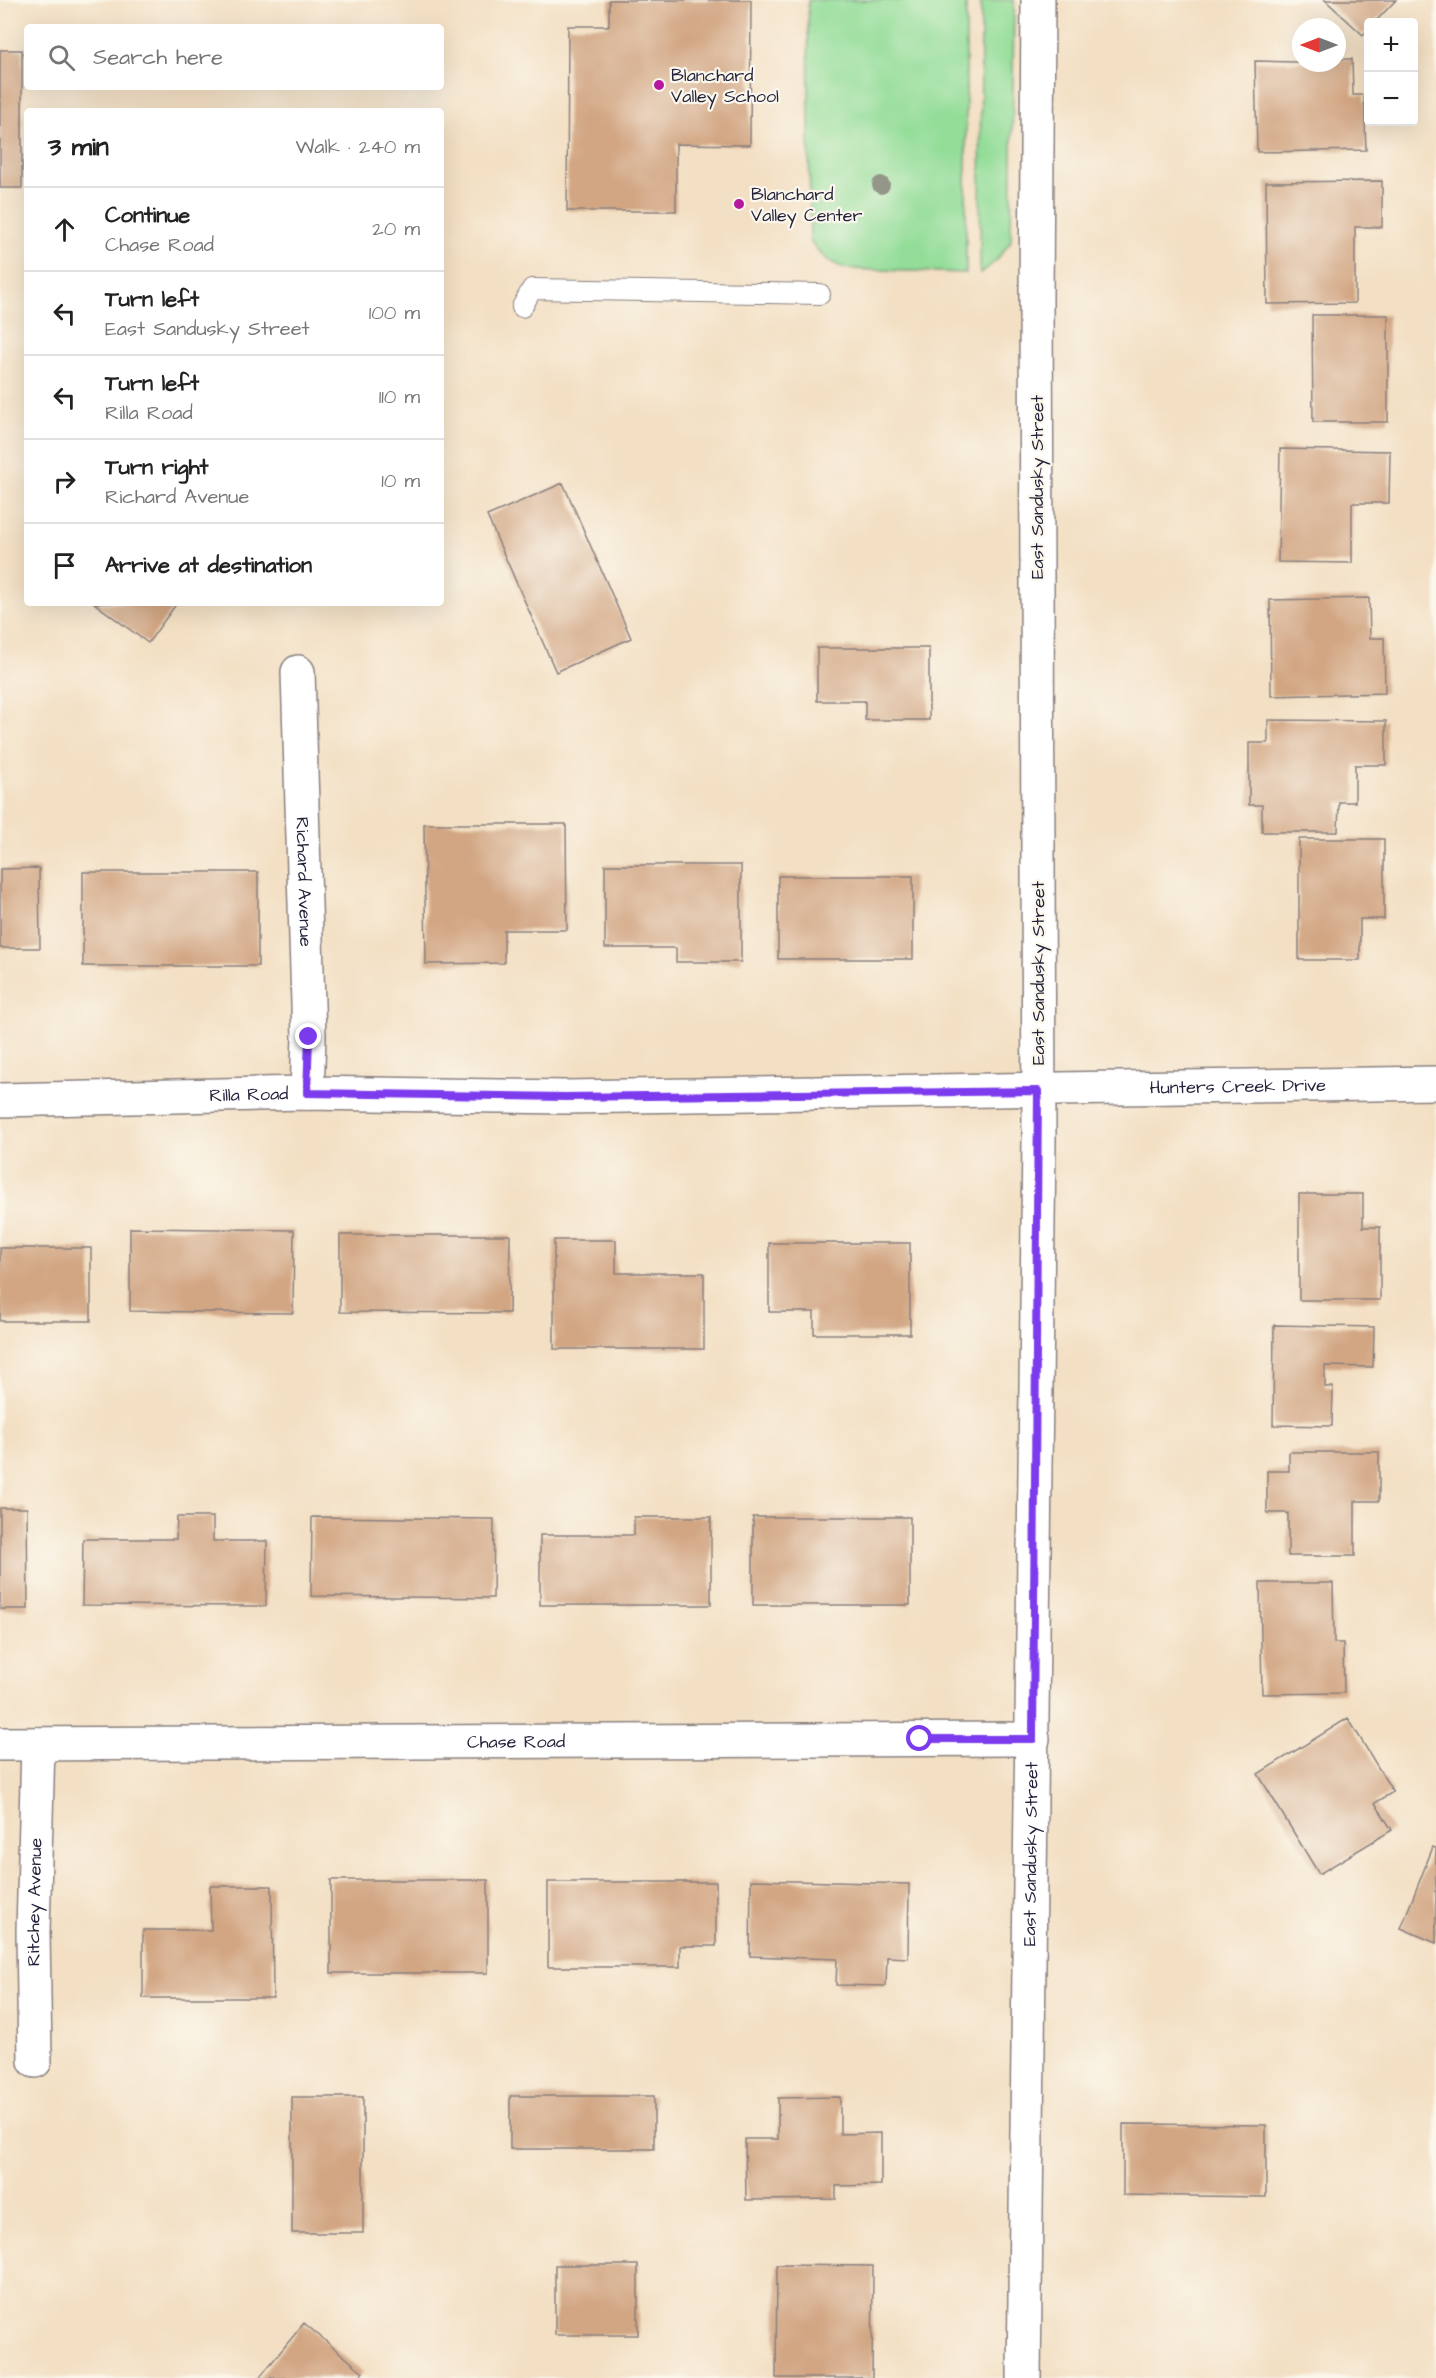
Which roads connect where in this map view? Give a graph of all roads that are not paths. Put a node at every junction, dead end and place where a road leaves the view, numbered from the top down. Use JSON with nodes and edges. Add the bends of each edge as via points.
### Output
{"nodes":[{"id":1,"x":1038,"y":0,"type":"edge"},
{"id":2,"x":820,"y":294,"type":"dead end"},
{"id":3,"x":522,"y":307,"type":"dead end"},
{"id":4,"x":298,"y":672,"type":"dead end"},
{"id":5,"x":1436,"y":1083,"type":"edge"},
{"id":6,"x":1038,"y":1091,"type":"junction"},
{"id":7,"x":307,"y":1093,"type":"junction"},
{"id":8,"x":0,"y":1100,"type":"edge"},
{"id":9,"x":1033,"y":1739,"type":"junction"},
{"id":10,"x":0,"y":1744,"type":"edge"},
{"id":11,"x":38,"y":1744,"type":"junction"},
{"id":12,"x":35,"y":2061,"type":"dead end"},
{"id":13,"x":1024,"y":2378,"type":"edge"}],
"edges":[{"from":1,"to":6,"type":"street","name":"East Sandusky Street"},
{"from":2,"to":3,"type":"lane","via":[[532,289]]},
{"from":4,"to":7,"type":"street","name":"Richard Avenue","via":[[309,1037]]},
{"from":5,"to":6,"type":"street","name":"Hunters Creek Drive"},
{"from":6,"to":7,"type":"street","name":"Rilla Road","via":[[565,1097]]},
{"from":6,"to":9,"type":"street","name":"East Sandusky Street"},
{"from":7,"to":8,"type":"street","name":"Rilla Road"},
{"from":9,"to":11,"type":"street","name":"Chase Road"},
{"from":9,"to":13,"type":"street","name":"East Sandusky Street"},
{"from":10,"to":11,"type":"street","name":"Chase Road"},
{"from":11,"to":12,"type":"street","name":"Ritchey Avenue","via":[[33,1932]]}]}
